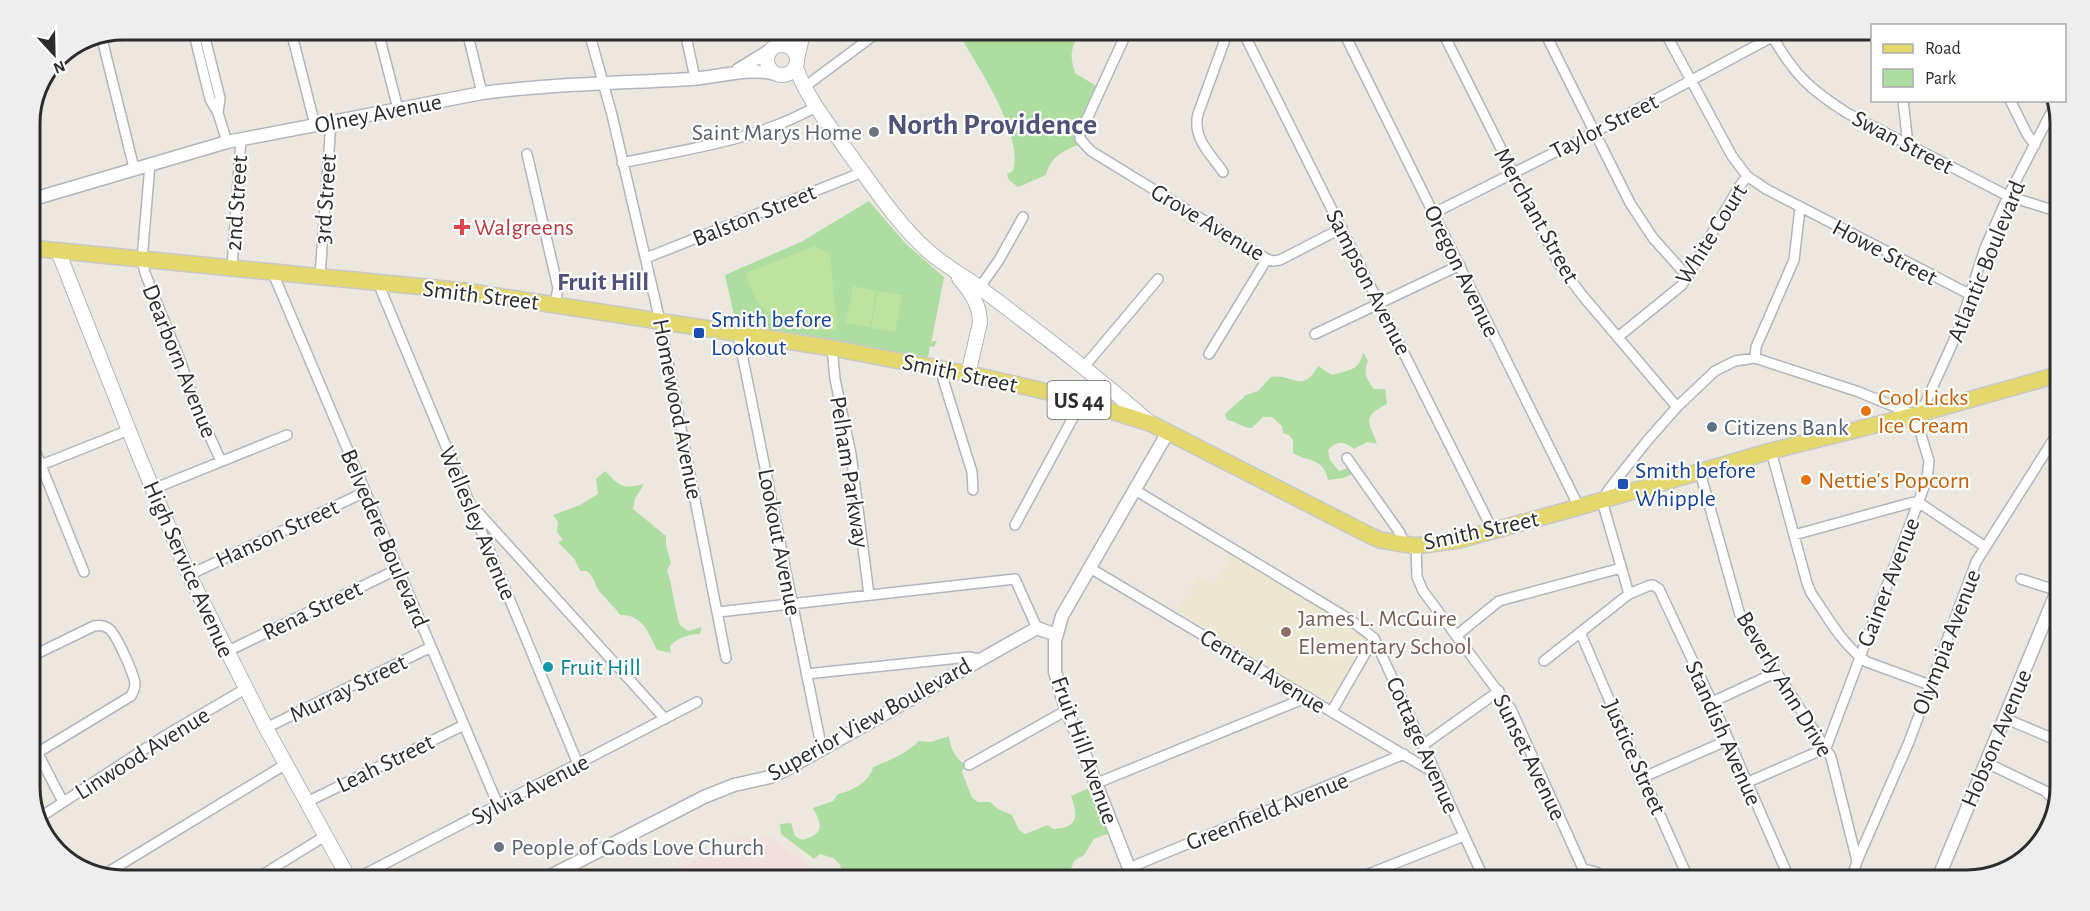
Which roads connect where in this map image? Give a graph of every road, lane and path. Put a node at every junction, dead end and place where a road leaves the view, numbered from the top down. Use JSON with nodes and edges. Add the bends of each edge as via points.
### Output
{"nodes":[{"id":1,"x":196,"y":41,"type":"edge"},
{"id":2,"x":205,"y":41,"type":"edge"},
{"id":3,"x":294,"y":41,"type":"edge"},
{"id":4,"x":381,"y":41,"type":"edge"},
{"id":5,"x":469,"y":41,"type":"edge"},
{"id":6,"x":591,"y":41,"type":"edge"},
{"id":7,"x":687,"y":41,"type":"edge"},
{"id":8,"x":788,"y":41,"type":"edge"},
{"id":9,"x":799,"y":41,"type":"edge"},
{"id":10,"x":866,"y":41,"type":"edge"},
{"id":11,"x":1123,"y":41,"type":"edge"},
{"id":12,"x":1224,"y":41,"type":"edge"},
{"id":13,"x":1248,"y":41,"type":"edge"},
{"id":14,"x":1348,"y":41,"type":"edge"},
{"id":15,"x":1447,"y":41,"type":"edge"},
{"id":16,"x":1549,"y":41,"type":"edge"},
{"id":17,"x":1670,"y":41,"type":"edge"},
{"id":18,"x":1763,"y":41,"type":"edge"},
{"id":19,"x":1775,"y":41,"type":"edge"},
{"id":20,"x":103,"y":43,"type":"edge"},
{"id":21,"x":778,"y":47,"type":"junction"},
{"id":22,"x":788,"y":69,"type":"junction"},
{"id":23,"x":735,"y":72,"type":"junction"},
{"id":24,"x":695,"y":78,"type":"junction"},
{"id":25,"x":602,"y":82,"type":"junction"},
{"id":26,"x":1692,"y":82,"type":"junction"},
{"id":27,"x":803,"y":88,"type":"junction"},
{"id":28,"x":482,"y":93,"type":"junction"},
{"id":29,"x":1903,"y":102,"type":"edge"},
{"id":30,"x":2011,"y":102,"type":"edge"},
{"id":31,"x":817,"y":106,"type":"junction"},
{"id":32,"x":398,"y":109,"type":"junction"},
{"id":33,"x":218,"y":113,"type":"junction"},
{"id":34,"x":2049,"y":117,"type":"edge"},
{"id":35,"x":331,"y":122,"type":"junction"},
{"id":36,"x":315,"y":125,"type":"junction"},
{"id":37,"x":1595,"y":132,"type":"junction"},
{"id":38,"x":241,"y":139,"type":"junction"},
{"id":39,"x":227,"y":142,"type":"junction"},
{"id":40,"x":1908,"y":145,"type":"junction"},
{"id":41,"x":2035,"y":145,"type":"junction"},
{"id":42,"x":526,"y":154,"type":"dead end"},
{"id":43,"x":622,"y":163,"type":"junction"},
{"id":44,"x":150,"y":164,"type":"junction"},
{"id":45,"x":134,"y":168,"type":"junction"},
{"id":46,"x":863,"y":172,"type":"junction"},
{"id":47,"x":1223,"y":172,"type":"dead end"},
{"id":48,"x":1513,"y":173,"type":"junction"},
{"id":49,"x":1747,"y":176,"type":"junction"},
{"id":50,"x":2008,"y":196,"type":"junction"},
{"id":51,"x":41,"y":197,"type":"edge"},
{"id":52,"x":1800,"y":208,"type":"junction"},
{"id":53,"x":2049,"y":209,"type":"edge"},
{"id":54,"x":1434,"y":213,"type":"junction"},
{"id":55,"x":1023,"y":216,"type":"dead end"},
{"id":56,"x":1342,"y":228,"type":"junction"},
{"id":57,"x":41,"y":249,"type":"edge"},
{"id":58,"x":58,"y":250,"type":"junction"},
{"id":59,"x":646,"y":258,"type":"junction"},
{"id":60,"x":1267,"y":259,"type":"junction"},
{"id":61,"x":142,"y":260,"type":"junction"},
{"id":62,"x":1460,"y":265,"type":"junction"},
{"id":63,"x":232,"y":267,"type":"junction"},
{"id":64,"x":272,"y":271,"type":"junction"},
{"id":65,"x":954,"y":272,"type":"junction"},
{"id":66,"x":320,"y":276,"type":"junction"},
{"id":67,"x":1688,"y":277,"type":"junction"},
{"id":68,"x":1158,"y":279,"type":"dead end"},
{"id":69,"x":380,"y":282,"type":"junction"},
{"id":70,"x":980,"y":288,"type":"junction"},
{"id":71,"x":1971,"y":296,"type":"junction"},
{"id":72,"x":1379,"y":303,"type":"junction"},
{"id":73,"x":555,"y":304,"type":"junction"},
{"id":74,"x":1008,"y":309,"type":"junction"},
{"id":75,"x":660,"y":321,"type":"junction"},
{"id":76,"x":980,"y":323,"type":"junction"},
{"id":77,"x":738,"y":334,"type":"junction"},
{"id":78,"x":1315,"y":334,"type":"dead end"},
{"id":79,"x":1618,"y":337,"type":"junction"},
{"id":80,"x":832,"y":348,"type":"junction"},
{"id":81,"x":1209,"y":354,"type":"dead end"},
{"id":82,"x":1755,"y":358,"type":"junction"},
{"id":83,"x":1083,"y":368,"type":"junction"},
{"id":84,"x":944,"y":369,"type":"junction"},
{"id":85,"x":969,"y":374,"type":"junction"},
{"id":86,"x":2049,"y":377,"type":"edge"},
{"id":87,"x":1082,"y":401,"type":"junction"},
{"id":88,"x":1677,"y":407,"type":"junction"},
{"id":89,"x":1915,"y":414,"type":"junction"},
{"id":90,"x":1152,"y":424,"type":"junction"},
{"id":91,"x":129,"y":430,"type":"junction"},
{"id":92,"x":1168,"y":432,"type":"junction"},
{"id":93,"x":286,"y":435,"type":"dead end"},
{"id":94,"x":2049,"y":446,"type":"edge"},
{"id":95,"x":1771,"y":451,"type":"junction"},
{"id":96,"x":1347,"y":458,"type":"dead end"},
{"id":97,"x":221,"y":461,"type":"junction"},
{"id":98,"x":41,"y":465,"type":"joint"},
{"id":99,"x":1701,"y":472,"type":"junction"},
{"id":100,"x":153,"y":489,"type":"junction"},
{"id":101,"x":973,"y":490,"type":"dead end"},
{"id":102,"x":1135,"y":490,"type":"junction"},
{"id":103,"x":365,"y":492,"type":"junction"},
{"id":104,"x":1602,"y":501,"type":"junction"},
{"id":105,"x":1918,"y":502,"type":"junction"},
{"id":106,"x":471,"y":505,"type":"junction"},
{"id":107,"x":1579,"y":507,"type":"junction"},
{"id":108,"x":1015,"y":525,"type":"dead end"},
{"id":109,"x":1493,"y":531,"type":"junction"},
{"id":110,"x":1794,"y":535,"type":"junction"},
{"id":111,"x":1411,"y":545,"type":"junction"},
{"id":112,"x":1984,"y":546,"type":"junction"},
{"id":113,"x":1090,"y":568,"type":"junction"},
{"id":114,"x":1621,"y":568,"type":"junction"},
{"id":115,"x":398,"y":569,"type":"junction"},
{"id":116,"x":84,"y":572,"type":"dead end"},
{"id":117,"x":189,"y":575,"type":"junction"},
{"id":118,"x":2021,"y":579,"type":"dead end"},
{"id":119,"x":2050,"y":588,"type":"edge"},
{"id":120,"x":1629,"y":594,"type":"junction"},
{"id":121,"x":868,"y":595,"type":"junction"},
{"id":122,"x":792,"y":604,"type":"junction"},
{"id":123,"x":2050,"y":609,"type":"edge"},
{"id":124,"x":718,"y":612,"type":"junction"},
{"id":125,"x":1036,"y":628,"type":"junction"},
{"id":126,"x":1581,"y":634,"type":"junction"},
{"id":127,"x":1056,"y":635,"type":"junction"},
{"id":128,"x":1456,"y":636,"type":"junction"},
{"id":129,"x":1374,"y":638,"type":"junction"},
{"id":130,"x":431,"y":647,"type":"junction"},
{"id":131,"x":41,"y":652,"type":"edge"},
{"id":132,"x":226,"y":652,"type":"junction"},
{"id":133,"x":1860,"y":657,"type":"junction"},
{"id":134,"x":726,"y":658,"type":"dead end"},
{"id":135,"x":980,"y":659,"type":"junction"},
{"id":136,"x":1544,"y":661,"type":"dead end"},
{"id":137,"x":1777,"y":672,"type":"junction"},
{"id":138,"x":807,"y":674,"type":"junction"},
{"id":139,"x":1930,"y":685,"type":"junction"},
{"id":140,"x":245,"y":689,"type":"junction"},
{"id":141,"x":1499,"y":691,"type":"junction"},
{"id":142,"x":1308,"y":697,"type":"junction"},
{"id":143,"x":697,"y":702,"type":"dead end"},
{"id":144,"x":1712,"y":702,"type":"junction"},
{"id":145,"x":1067,"y":710,"type":"junction"},
{"id":146,"x":1332,"y":711,"type":"junction"},
{"id":147,"x":2004,"y":718,"type":"junction"},
{"id":148,"x":665,"y":719,"type":"junction"},
{"id":149,"x":464,"y":725,"type":"junction"},
{"id":150,"x":266,"y":728,"type":"junction"},
{"id":151,"x":2050,"y":737,"type":"edge"},
{"id":152,"x":1728,"y":740,"type":"junction"},
{"id":153,"x":1423,"y":745,"type":"junction"},
{"id":154,"x":1826,"y":748,"type":"junction"},
{"id":155,"x":822,"y":750,"type":"junction"},
{"id":156,"x":41,"y":751,"type":"edge"},
{"id":157,"x":1404,"y":754,"type":"junction"},
{"id":158,"x":41,"y":761,"type":"edge"},
{"id":159,"x":1985,"y":762,"type":"junction"},
{"id":160,"x":286,"y":764,"type":"junction"},
{"id":161,"x":578,"y":764,"type":"junction"},
{"id":162,"x":969,"y":765,"type":"dead end"},
{"id":163,"x":1436,"y":774,"type":"junction"},
{"id":164,"x":1644,"y":777,"type":"junction"},
{"id":165,"x":1097,"y":783,"type":"junction"},
{"id":166,"x":1746,"y":783,"type":"junction"},
{"id":167,"x":2049,"y":795,"type":"edge"},
{"id":168,"x":63,"y":802,"type":"junction"},
{"id":169,"x":307,"y":802,"type":"junction"},
{"id":170,"x":498,"y":805,"type":"junction"},
{"id":171,"x":45,"y":814,"type":"edge"},
{"id":172,"x":325,"y":836,"type":"junction"},
{"id":173,"x":1464,"y":836,"type":"junction"},
{"id":174,"x":1857,"y":861,"type":"junction"},
{"id":175,"x":113,"y":869,"type":"edge"},
{"id":176,"x":1584,"y":869,"type":"joint"},
{"id":177,"x":270,"y":870,"type":"edge"},
{"id":178,"x":343,"y":870,"type":"edge"},
{"id":179,"x":373,"y":870,"type":"edge"},
{"id":180,"x":562,"y":870,"type":"edge"},
{"id":181,"x":1130,"y":870,"type":"edge"},
{"id":182,"x":1138,"y":870,"type":"edge"},
{"id":183,"x":1379,"y":870,"type":"edge"},
{"id":184,"x":1480,"y":870,"type":"edge"},
{"id":185,"x":1588,"y":870,"type":"edge"},
{"id":186,"x":1685,"y":870,"type":"edge"},
{"id":187,"x":1785,"y":870,"type":"edge"},
{"id":188,"x":1855,"y":870,"type":"edge"},
{"id":189,"x":1941,"y":870,"type":"edge"}],
"edges":[{"from":1,"to":33,"type":"street","via":[[210,99]]},
{"from":2,"to":33,"type":"street","via":[[219,99]]},
{"from":3,"to":36,"type":"street"},
{"from":4,"to":32,"type":"street"},
{"from":5,"to":28,"type":"street"},
{"from":6,"to":25,"type":"street","name":"Homewood Avenue"},
{"from":7,"to":24,"type":"street"},
{"from":8,"to":21,"type":"main road"},
{"from":9,"to":22,"type":"main road"},
{"from":10,"to":27,"type":"street"},
{"from":11,"to":60,"type":"street","name":"Grove Avenue","via":[[1080,139],[1091,151]]},
{"from":12,"to":47,"type":"street","via":[[1198,114],[1196,132]]},
{"from":13,"to":56,"type":"street","name":"Sampson Avenue"},
{"from":14,"to":54,"type":"street","name":"Oregon Avenue"},
{"from":15,"to":48,"type":"street","name":"Merchant Street"},
{"from":16,"to":37,"type":"street"},
{"from":17,"to":26,"type":"street"},
{"from":18,"to":26,"type":"street","name":"Taylor Street"},
{"from":19,"to":40,"type":"street","name":"Swan Street","via":[[1790,66],[1824,99]]},
{"from":20,"to":45,"type":"street"},
{"from":21,"to":22,"type":"main road","via":[[791,48]]},
{"from":21,"to":22,"type":"main road","via":[[766,59],[768,67]]},
{"from":21,"to":23,"type":"street","name":"Olney Avenue"},
{"from":22,"to":23,"type":"street","name":"Olney Avenue"},
{"from":22,"to":27,"type":"main road"},
{"from":23,"to":24,"type":"street","name":"Olney Avenue"},
{"from":24,"to":25,"type":"street","name":"Olney Avenue"},
{"from":25,"to":28,"type":"street","name":"Olney Avenue"},
{"from":25,"to":43,"type":"street","name":"Homewood Avenue"},
{"from":26,"to":37,"type":"street","name":"Taylor Street"},
{"from":26,"to":49,"type":"street"},
{"from":27,"to":31,"type":"main road"},
{"from":28,"to":32,"type":"street","name":"Olney Avenue"},
{"from":29,"to":40,"type":"street"},
{"from":30,"to":41,"type":"street"},
{"from":31,"to":43,"type":"street","via":[[751,133]]},
{"from":31,"to":46,"type":"main road"},
{"from":32,"to":35,"type":"street","name":"Olney Avenue"},
{"from":33,"to":39,"type":"street"},
{"from":34,"to":41,"type":"street","name":"Atlantic Boulevard"},
{"from":35,"to":36,"type":"street","name":"Olney Avenue"},
{"from":35,"to":66,"type":"street","name":"3rd Street"},
{"from":36,"to":38,"type":"street","name":"Olney Avenue"},
{"from":37,"to":48,"type":"street","name":"Taylor Street"},
{"from":37,"to":67,"type":"street","via":[[1635,210],[1653,238]]},
{"from":38,"to":39,"type":"street","name":"Olney Avenue"},
{"from":38,"to":63,"type":"street","name":"2nd Street"},
{"from":39,"to":44,"type":"street","name":"Olney Avenue"},
{"from":40,"to":50,"type":"street","name":"Swan Street"},
{"from":41,"to":50,"type":"street","name":"Atlantic Boulevard"},
{"from":42,"to":73,"type":"street","via":[[558,288]]},
{"from":43,"to":59,"type":"street","name":"Homewood Avenue"},
{"from":44,"to":45,"type":"street","name":"Olney Avenue"},
{"from":44,"to":61,"type":"street"},
{"from":45,"to":51,"type":"street","name":"Olney Avenue"},
{"from":46,"to":59,"type":"street","name":"Balston Street"},
{"from":46,"to":65,"type":"main road","via":[[912,235]]},
{"from":48,"to":54,"type":"street","name":"Taylor Street"},
{"from":48,"to":79,"type":"street","name":"Merchant Street","via":[[1559,264]]},
{"from":49,"to":52,"type":"street","name":"Howe Street"},
{"from":49,"to":67,"type":"street","name":"White Court"},
{"from":50,"to":53,"type":"street","name":"Swan Street"},
{"from":50,"to":71,"type":"street","name":"Atlantic Boulevard","via":[[1985,248]]},
{"from":52,"to":71,"type":"street","name":"Howe Street"},
{"from":52,"to":82,"type":"street","via":[[1794,260],[1756,347]]},
{"from":54,"to":62,"type":"street","name":"Oregon Avenue"},
{"from":55,"to":70,"type":"street"},
{"from":56,"to":60,"type":"street","name":"Grove Avenue","via":[[1280,260]]},
{"from":56,"to":72,"type":"street","name":"Sampson Avenue"},
{"from":57,"to":58,"type":"main road","name":"Smith Street","number":"US 44"},
{"from":58,"to":61,"type":"main road","name":"Smith Street","number":"US 44"},
{"from":58,"to":91,"type":"main road","name":"High Service Avenue"},
{"from":59,"to":75,"type":"street","name":"Homewood Avenue"},
{"from":60,"to":81,"type":"street"},
{"from":61,"to":63,"type":"main road","name":"Smith Street","number":"US 44"},
{"from":61,"to":97,"type":"street","name":"Dearborn Avenue","via":[[197,409]]},
{"from":62,"to":72,"type":"street"},
{"from":62,"to":107,"type":"street","name":"Oregon Avenue"},
{"from":63,"to":64,"type":"main road","name":"Smith Street","number":"US 44"},
{"from":64,"to":66,"type":"main road","name":"Smith Street","number":"US 44"},
{"from":64,"to":103,"type":"street","name":"Belvedere Boulevard"},
{"from":65,"to":70,"type":"main road"},
{"from":65,"to":76,"type":"main road","via":[[974,298]]},
{"from":66,"to":69,"type":"main road","name":"Smith Street","number":"US 44"},
{"from":67,"to":79,"type":"street","name":"White Court"},
{"from":68,"to":83,"type":"street"},
{"from":69,"to":73,"type":"main road","name":"Smith Street","number":"US 44"},
{"from":69,"to":106,"type":"street","name":"Wellesley Avenue"},
{"from":70,"to":74,"type":"main road"},
{"from":71,"to":89,"type":"street","name":"Atlantic Boulevard","via":[[1925,404]]},
{"from":72,"to":78,"type":"street"},
{"from":72,"to":109,"type":"street","name":"Sampson Avenue"},
{"from":73,"to":75,"type":"main road","name":"Smith Street","number":"US 44"},
{"from":74,"to":76,"type":"main road","via":[[988,315]]},
{"from":74,"to":83,"type":"main road"},
{"from":75,"to":77,"type":"main road","name":"Smith Street","number":"US 44"},
{"from":75,"to":124,"type":"street","name":"Homewood Avenue"},
{"from":76,"to":85,"type":"main road"},
{"from":77,"to":80,"type":"main road","name":"Smith Street","number":"US 44"},
{"from":77,"to":122,"type":"street","name":"Lookout Avenue"},
{"from":79,"to":88,"type":"street","name":"Merchant Street"},
{"from":80,"to":84,"type":"main road","name":"Smith Street","number":"US 44"},
{"from":80,"to":121,"type":"street","name":"Pelham Parkway","via":[[851,454]]},
{"from":82,"to":88,"type":"street","via":[[1735,361],[1715,371]]},
{"from":82,"to":89,"type":"street"},
{"from":83,"to":90,"type":"main road"},
{"from":84,"to":85,"type":"main road","name":"Smith Street","number":"US 44"},
{"from":84,"to":101,"type":"street","via":[[943,379],[972,472]]},
{"from":85,"to":87,"type":"main road","name":"Smith Street","number":"US 44"},
{"from":86,"to":89,"type":"main road","name":"Smith Street","number":"US 44"},
{"from":87,"to":90,"type":"main road","name":"Smith Street","number":"US 44"},
{"from":87,"to":108,"type":"street"},
{"from":88,"to":104,"type":"street"},
{"from":89,"to":95,"type":"main road","name":"Smith Street","number":"US 44"},
{"from":89,"to":105,"type":"street","name":"Gainer Avenue","via":[[1929,461]]},
{"from":90,"to":92,"type":"main road","name":"Smith Street","number":"US 44"},
{"from":91,"to":98,"type":"street"},
{"from":91,"to":100,"type":"main road","name":"High Service Avenue"},
{"from":92,"to":102,"type":"street","name":"Fruit Hill Avenue"},
{"from":92,"to":111,"type":"main road","name":"Smith Street","number":"US 44","via":[[1371,536]]},
{"from":93,"to":97,"type":"street"},
{"from":94,"to":112,"type":"street","name":"Olympia Avenue"},
{"from":95,"to":99,"type":"main road","name":"Smith Street","number":"US 44"},
{"from":95,"to":110,"type":"street"},
{"from":96,"to":111,"type":"street"},
{"from":97,"to":100,"type":"street"},
{"from":98,"to":116,"type":"street"},
{"from":99,"to":104,"type":"main road","name":"Smith Street","number":"US 44"},
{"from":99,"to":137,"type":"street","name":"Beverly Ann Drive","via":[[1740,615]]},
{"from":100,"to":117,"type":"main road","name":"High Service Avenue"},
{"from":102,"to":113,"type":"street","name":"Fruit Hill Avenue"},
{"from":102,"to":129,"type":"street","name":"Cottage Avenue"},
{"from":103,"to":115,"type":"street","name":"Belvedere Boulevard"},
{"from":103,"to":117,"type":"street","name":"Hanson Street"},
{"from":104,"to":107,"type":"main road","name":"Smith Street","number":"US 44"},
{"from":104,"to":114,"type":"street"},
{"from":105,"to":110,"type":"street"},
{"from":105,"to":112,"type":"street"},
{"from":105,"to":133,"type":"street","name":"Gainer Avenue"},
{"from":106,"to":148,"type":"street"},
{"from":106,"to":161,"type":"street","name":"Wellesley Avenue"},
{"from":107,"to":109,"type":"main road","name":"Smith Street","number":"US 44"},
{"from":109,"to":111,"type":"main road","name":"Smith Street","number":"US 44","via":[[1441,544]]},
{"from":110,"to":133,"type":"street","via":[[1808,588],[1849,648]]},
{"from":111,"to":128,"type":"street","name":"Sunset Avenue","via":[[1420,584]]},
{"from":112,"to":139,"type":"street","name":"Olympia Avenue"},
{"from":113,"to":127,"type":"street","name":"Fruit Hill Avenue","via":[[1062,616]]},
{"from":113,"to":142,"type":"street","name":"Central Avenue"},
{"from":114,"to":120,"type":"street"},
{"from":114,"to":128,"type":"street","via":[[1499,601]]},
{"from":115,"to":130,"type":"street","name":"Belvedere Boulevard"},
{"from":115,"to":132,"type":"street","name":"Rena Street"},
{"from":117,"to":132,"type":"main road","name":"High Service Avenue"},
{"from":118,"to":119,"type":"street"},
{"from":120,"to":126,"type":"street"},
{"from":120,"to":144,"type":"street","name":"Standish Avenue","via":[[1656,586]]},
{"from":121,"to":122,"type":"street"},
{"from":121,"to":125,"type":"street","via":[[1015,579]]},
{"from":122,"to":124,"type":"street"},
{"from":122,"to":138,"type":"street","name":"Lookout Avenue"},
{"from":123,"to":147,"type":"street","name":"Hobson Avenue"},
{"from":124,"to":134,"type":"street","name":"Homewood Avenue"},
{"from":125,"to":127,"type":"street"},
{"from":125,"to":135,"type":"street","name":"Superior View Boulevard"},
{"from":126,"to":136,"type":"street"},
{"from":126,"to":164,"type":"street","name":"Justice Street"},
{"from":127,"to":145,"type":"street","name":"Fruit Hill Avenue","via":[[1055,672]]},
{"from":128,"to":141,"type":"street","name":"Sunset Avenue"},
{"from":129,"to":146,"type":"street"},
{"from":129,"to":153,"type":"street","name":"Cottage Avenue"},
{"from":130,"to":149,"type":"street","name":"Belvedere Boulevard"},
{"from":130,"to":150,"type":"street","name":"Murray Street"},
{"from":131,"to":156,"type":"street","via":[[100,625],[115,637],[135,682],[131,696]]},
{"from":132,"to":140,"type":"main road","name":"High Service Avenue"},
{"from":133,"to":139,"type":"street"},
{"from":133,"to":154,"type":"street","name":"Gainer Avenue"},
{"from":135,"to":138,"type":"street"},
{"from":135,"to":155,"type":"street","name":"Superior View Boulevard"},
{"from":137,"to":144,"type":"street"},
{"from":137,"to":154,"type":"street","name":"Beverly Ann Drive"},
{"from":138,"to":155,"type":"street","name":"Lookout Avenue"},
{"from":139,"to":174,"type":"street","name":"Olympia Avenue"},
{"from":140,"to":150,"type":"main road","name":"High Service Avenue"},
{"from":140,"to":168,"type":"street","name":"Linwood Avenue"},
{"from":141,"to":153,"type":"street"},
{"from":141,"to":176,"type":"street","name":"Sunset Avenue","via":[[1522,732]]},
{"from":142,"to":146,"type":"street","name":"Central Avenue"},
{"from":142,"to":165,"type":"street"},
{"from":143,"to":148,"type":"street","name":"Sylvia Avenue"},
{"from":144,"to":152,"type":"street","name":"Standish Avenue"},
{"from":145,"to":162,"type":"street"},
{"from":145,"to":165,"type":"street","name":"Fruit Hill Avenue"},
{"from":146,"to":157,"type":"street","name":"Central Avenue"},
{"from":147,"to":151,"type":"street"},
{"from":147,"to":159,"type":"street","name":"Hobson Avenue"},
{"from":148,"to":161,"type":"street","name":"Sylvia Avenue"},
{"from":149,"to":169,"type":"street","name":"Leah Street"},
{"from":149,"to":170,"type":"street","name":"Belvedere Boulevard"},
{"from":150,"to":160,"type":"main road","name":"High Service Avenue"},
{"from":152,"to":164,"type":"street"},
{"from":152,"to":166,"type":"street","name":"Standish Avenue"},
{"from":153,"to":163,"type":"street","name":"Cottage Avenue"},
{"from":154,"to":166,"type":"street"},
{"from":154,"to":174,"type":"street","name":"Beverly Ann Drive","via":[[1834,764]]},
{"from":155,"to":180,"type":"street","name":"Superior View Boulevard","via":[[776,775],[704,797]]},
{"from":157,"to":163,"type":"street","name":"Central Avenue"},
{"from":157,"to":182,"type":"street","name":"Greenfield Avenue"},
{"from":158,"to":168,"type":"street"},
{"from":159,"to":167,"type":"street"},
{"from":159,"to":189,"type":"street","name":"Hobson Avenue"},
{"from":160,"to":169,"type":"main road","name":"High Service Avenue"},
{"from":160,"to":175,"type":"street"},
{"from":161,"to":170,"type":"street","name":"Sylvia Avenue"},
{"from":163,"to":173,"type":"street","name":"Cottage Avenue"},
{"from":164,"to":186,"type":"street","name":"Justice Street"},
{"from":165,"to":181,"type":"street","name":"Fruit Hill Avenue"},
{"from":166,"to":187,"type":"street","name":"Standish Avenue"},
{"from":168,"to":171,"type":"street","name":"Linwood Avenue"},
{"from":169,"to":172,"type":"main road","name":"High Service Avenue"},
{"from":170,"to":179,"type":"street","name":"Sylvia Avenue"},
{"from":172,"to":177,"type":"street"},
{"from":172,"to":178,"type":"main road","name":"High Service Avenue"},
{"from":173,"to":183,"type":"street"},
{"from":173,"to":184,"type":"street","name":"Cottage Avenue"},
{"from":174,"to":188,"type":"street","name":"Olympia Avenue"},
{"from":176,"to":185,"type":"street"}]}
